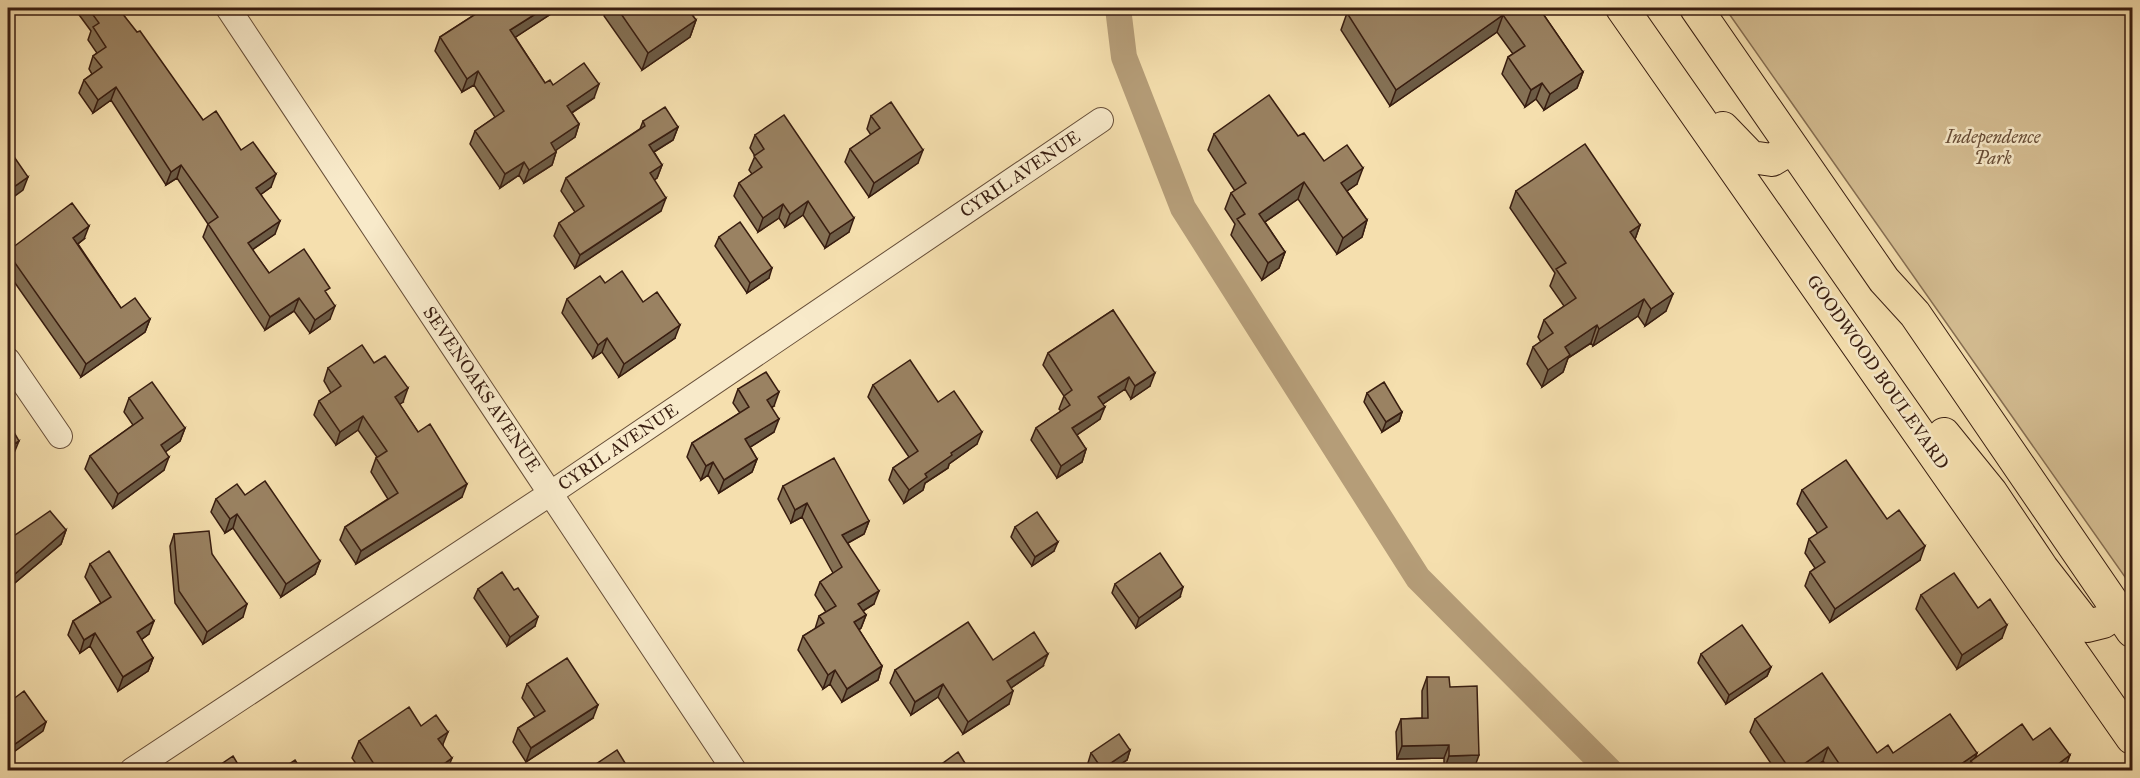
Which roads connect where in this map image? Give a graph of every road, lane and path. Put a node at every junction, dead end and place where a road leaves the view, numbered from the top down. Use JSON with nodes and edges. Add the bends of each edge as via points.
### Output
{"nodes":[{"id":1,"x":228,"y":8,"type":"edge"},
{"id":2,"x":1622,"y":8,"type":"edge"},
{"id":3,"x":1696,"y":8,"type":"edge"},
{"id":4,"x":1671,"y":77,"type":"junction"},
{"id":5,"x":1101,"y":120,"type":"dead end"},
{"id":6,"x":1792,"y":148,"type":"junction"},
{"id":7,"x":8,"y":360,"type":"edge"},
{"id":8,"x":1888,"y":387,"type":"junction"},
{"id":9,"x":60,"y":436,"type":"dead end"},
{"id":10,"x":551,"y":493,"type":"junction"},
{"id":11,"x":2126,"y":621,"type":"edge"},
{"id":12,"x":2133,"y":738,"type":"edge"},
{"id":13,"x":133,"y":770,"type":"edge"},
{"id":14,"x":734,"y":771,"type":"edge"}],
"edges":[{"from":1,"to":10,"type":"street","name":"SEVENOAKS AVENUE"},
{"from":2,"to":4,"type":"main road","name":"GOODWOOD BOULEVARD"},
{"from":3,"to":6,"type":"main road"},
{"from":4,"to":6,"type":"main road","via":[[1751,157],[1772,160]]},
{"from":4,"to":8,"type":"main road","name":"GOODWOOD BOULEVARD"},
{"from":5,"to":10,"type":"street","name":"CYRIL AVENUE"},
{"from":6,"to":11,"type":"main road","via":[[1884,280],[1915,314]]},
{"from":7,"to":9,"type":"street"},
{"from":8,"to":11,"type":"main road","via":[[1942,432],[1991,492],[2087,626]]},
{"from":8,"to":12,"type":"main road","name":"GOODWOOD BOULEVARD"},
{"from":10,"to":13,"type":"street","name":"CYRIL AVENUE"},
{"from":10,"to":14,"type":"street","name":"SEVENOAKS AVENUE"}]}
